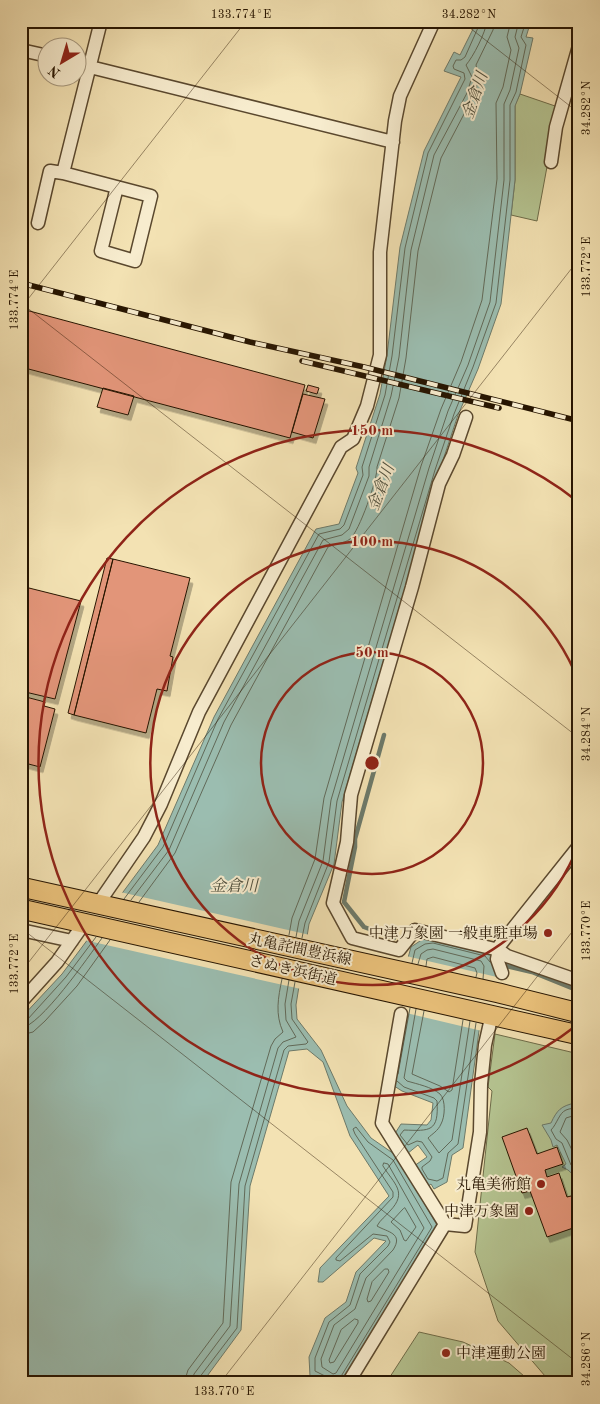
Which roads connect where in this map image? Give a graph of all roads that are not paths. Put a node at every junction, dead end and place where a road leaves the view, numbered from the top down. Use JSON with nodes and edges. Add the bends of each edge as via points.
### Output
{"nodes":[{"id":1,"x":101,"y":21,"type":"edge"},
{"id":2,"x":434,"y":21,"type":"edge"},
{"id":3,"x":579,"y":46,"type":"edge"},
{"id":4,"x":21,"y":50,"type":"edge"},
{"id":5,"x":38,"y":54,"type":"edge"},
{"id":6,"x":88,"y":55,"type":"edge"},
{"id":7,"x":88,"y":66,"type":"edge"},
{"id":8,"x":80,"y":88,"type":"edge"},
{"id":9,"x":394,"y":142,"type":"junction"},
{"id":10,"x":551,"y":162,"type":"dead end"},
{"id":11,"x":63,"y":173,"type":"junction"},
{"id":12,"x":117,"y":187,"type":"junction"},
{"id":13,"x":38,"y":223,"type":"dead end"},
{"id":14,"x":466,"y":417,"type":"dead end"},
{"id":15,"x":579,"y":460,"type":"edge"},
{"id":16,"x":579,"y":482,"type":"edge"},
{"id":17,"x":579,"y":846,"type":"edge"},
{"id":18,"x":21,"y":887,"type":"edge"},
{"id":19,"x":104,"y":905,"type":"junction"},
{"id":20,"x":21,"y":909,"type":"edge"},
{"id":21,"x":89,"y":923,"type":"junction"},
{"id":22,"x":21,"y":930,"type":"edge"},
{"id":23,"x":72,"y":941,"type":"junction"},
{"id":24,"x":499,"y":963,"type":"junction"},
{"id":25,"x":579,"y":981,"type":"edge"},
{"id":26,"x":21,"y":1002,"type":"edge"},
{"id":27,"x":579,"y":1013,"type":"edge"},
{"id":28,"x":401,"y":1014,"type":"dead end"},
{"id":29,"x":492,"y":1014,"type":"junction"},
{"id":30,"x":579,"y":1035,"type":"edge"},
{"id":31,"x":445,"y":1224,"type":"junction"},
{"id":32,"x":348,"y":1383,"type":"edge"}],
"edges":[{"from":1,"to":6,"type":"street"},
{"from":2,"to":9,"type":"street","via":[[400,96]]},
{"from":3,"to":10,"type":"street","via":[[556,127]]},
{"from":4,"to":5,"type":"street"},
{"from":7,"to":9,"type":"street"},
{"from":8,"to":11,"type":"street"},
{"from":9,"to":19,"type":"street","via":[[380,252],[380,355],[367,406],[352,439],[341,446],[199,712],[161,804]]},
{"from":11,"to":12,"type":"street"},
{"from":11,"to":13,"type":"street","via":[[50,171]]},
{"from":12,"to":12,"type":"street","via":[[151,196],[135,260],[101,251]]},
{"from":14,"to":24,"type":"street","via":[[439,484],[351,795],[347,842],[333,903],[352,938],[399,950],[415,930]]},
{"from":15,"to":16,"type":"street"},
{"from":17,"to":24,"type":"street","via":[[524,919],[500,945]]},
{"from":18,"to":19,"type":"main road","name":"丸亀詫間豊浜線"},
{"from":19,"to":27,"type":"main road","name":"丸亀詫間豊浜線"},
{"from":20,"to":21,"type":"main road"},
{"from":21,"to":23,"type":"street"},
{"from":21,"to":29,"type":"main road","name":"さぬき浜街道"},
{"from":22,"to":23,"type":"street"},
{"from":23,"to":26,"type":"street"},
{"from":24,"to":25,"type":"street","via":[[507,956]]},
{"from":28,"to":31,"type":"street","via":[[382,1123]]},
{"from":29,"to":30,"type":"main road"},
{"from":29,"to":31,"type":"street","via":[[485,1045],[480,1132],[465,1226]]},
{"from":31,"to":32,"type":"street"}]}
